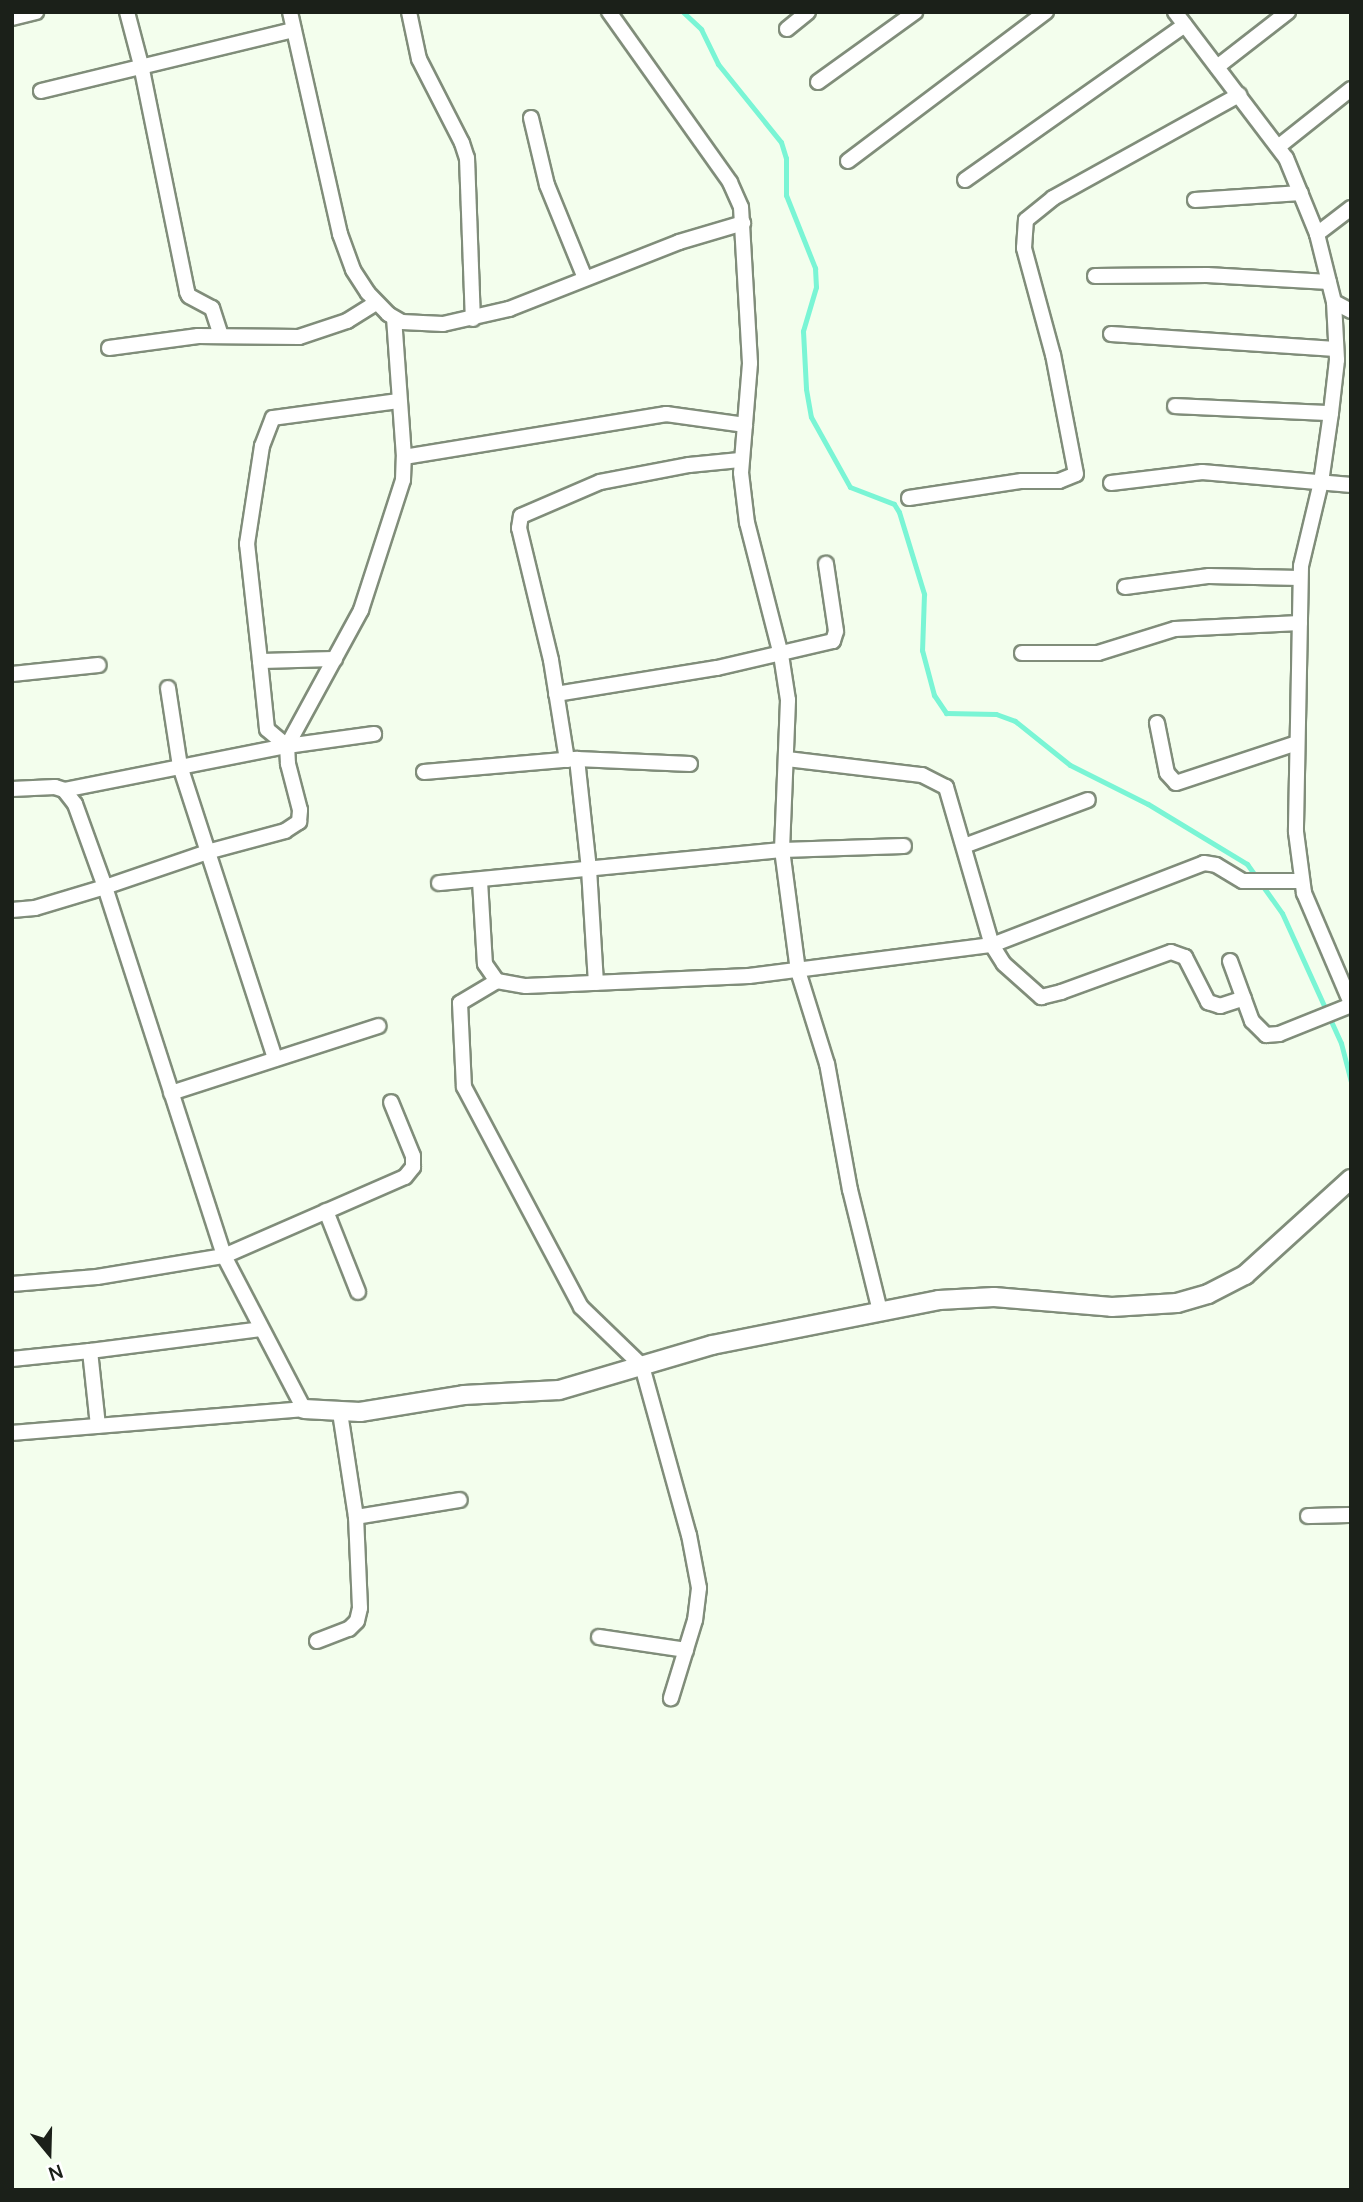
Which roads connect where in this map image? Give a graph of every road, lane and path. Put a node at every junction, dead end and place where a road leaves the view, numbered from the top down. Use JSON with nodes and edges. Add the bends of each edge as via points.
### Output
{"nodes":[{"id":1,"x":36,"y":12,"type":"edge"},
{"id":2,"x":127,"y":12,"type":"edge"},
{"id":3,"x":290,"y":12,"type":"edge"},
{"id":4,"x":409,"y":12,"type":"edge"},
{"id":5,"x":609,"y":12,"type":"edge"},
{"id":6,"x":808,"y":12,"type":"edge"},
{"id":7,"x":915,"y":12,"type":"edge"},
{"id":8,"x":1046,"y":12,"type":"edge"},
{"id":9,"x":1175,"y":12,"type":"edge"},
{"id":10,"x":1289,"y":12,"type":"edge"},
{"id":11,"x":12,"y":18,"type":"edge"},
{"id":12,"x":1185,"y":24,"type":"junction"},
{"id":13,"x":787,"y":29,"type":"dead end"},
{"id":14,"x":294,"y":30,"type":"junction"},
{"id":15,"x":141,"y":65,"type":"junction"},
{"id":16,"x":1217,"y":67,"type":"junction"},
{"id":17,"x":818,"y":82,"type":"dead end"},
{"id":18,"x":1351,"y":89,"type":"edge"},
{"id":19,"x":41,"y":92,"type":"dead end"},
{"id":20,"x":1239,"y":95,"type":"junction"},
{"id":21,"x":531,"y":118,"type":"dead end"},
{"id":22,"x":1278,"y":147,"type":"junction"},
{"id":23,"x":848,"y":161,"type":"dead end"},
{"id":24,"x":965,"y":180,"type":"dead end"},
{"id":25,"x":1301,"y":193,"type":"junction"},
{"id":26,"x":1195,"y":200,"type":"dead end"},
{"id":27,"x":1351,"y":208,"type":"edge"},
{"id":28,"x":743,"y":223,"type":"junction"},
{"id":29,"x":1317,"y":234,"type":"junction"},
{"id":30,"x":1095,"y":276,"type":"dead end"},
{"id":31,"x":584,"y":278,"type":"junction"},
{"id":32,"x":1329,"y":282,"type":"junction"},
{"id":33,"x":1334,"y":302,"type":"junction"},
{"id":34,"x":376,"y":303,"type":"junction"},
{"id":35,"x":1351,"y":310,"type":"edge"},
{"id":36,"x":394,"y":318,"type":"junction"},
{"id":37,"x":472,"y":319,"type":"junction"},
{"id":38,"x":1111,"y":334,"type":"dead end"},
{"id":39,"x":221,"y":335,"type":"junction"},
{"id":40,"x":109,"y":348,"type":"dead end"},
{"id":41,"x":1336,"y":349,"type":"junction"},
{"id":42,"x":399,"y":401,"type":"junction"},
{"id":43,"x":1175,"y":406,"type":"dead end"},
{"id":44,"x":1331,"y":413,"type":"junction"},
{"id":45,"x":746,"y":425,"type":"junction"},
{"id":46,"x":404,"y":457,"type":"junction"},
{"id":47,"x":740,"y":460,"type":"junction"},
{"id":48,"x":1321,"y":482,"type":"junction"},
{"id":49,"x":1111,"y":483,"type":"dead end"},
{"id":50,"x":1351,"y":485,"type":"edge"},
{"id":51,"x":909,"y":498,"type":"dead end"},
{"id":52,"x":826,"y":564,"type":"dead end"},
{"id":53,"x":1300,"y":578,"type":"junction"},
{"id":54,"x":1125,"y":587,"type":"dead end"},
{"id":55,"x":1300,"y":623,"type":"junction"},
{"id":56,"x":1022,"y":653,"type":"dead end"},
{"id":57,"x":780,"y":655,"type":"junction"},
{"id":58,"x":335,"y":659,"type":"junction"},
{"id":59,"x":260,"y":661,"type":"junction"},
{"id":60,"x":99,"y":665,"type":"dead end"},
{"id":61,"x":12,"y":674,"type":"edge"},
{"id":62,"x":168,"y":688,"type":"dead end"},
{"id":63,"x":556,"y":694,"type":"junction"},
{"id":64,"x":1157,"y":723,"type":"dead end"},
{"id":65,"x":374,"y":734,"type":"dead end"},
{"id":66,"x":1297,"y":743,"type":"junction"},
{"id":67,"x":287,"y":746,"type":"junction"},
{"id":68,"x":787,"y":759,"type":"junction"},
{"id":69,"x":572,"y":760,"type":"junction"},
{"id":70,"x":690,"y":764,"type":"dead end"},
{"id":71,"x":180,"y":766,"type":"junction"},
{"id":72,"x":424,"y":772,"type":"dead end"},
{"id":73,"x":12,"y":789,"type":"edge"},
{"id":74,"x":64,"y":790,"type":"junction"},
{"id":75,"x":1088,"y":800,"type":"dead end"},
{"id":76,"x":904,"y":846,"type":"dead end"},
{"id":77,"x":964,"y":846,"type":"junction"},
{"id":78,"x":782,"y":850,"type":"junction"},
{"id":79,"x":207,"y":852,"type":"junction"},
{"id":80,"x":589,"y":869,"type":"junction"},
{"id":81,"x":480,"y":881,"type":"junction"},
{"id":82,"x":1302,"y":881,"type":"junction"},
{"id":83,"x":439,"y":883,"type":"dead end"},
{"id":84,"x":105,"y":887,"type":"junction"},
{"id":85,"x":12,"y":910,"type":"edge"},
{"id":86,"x":992,"y":946,"type":"junction"},
{"id":87,"x":1230,"y":961,"type":"dead end"},
{"id":88,"x":798,"y":971,"type":"junction"},
{"id":89,"x":497,"y":981,"type":"junction"},
{"id":90,"x":596,"y":983,"type":"junction"},
{"id":91,"x":1244,"y":998,"type":"junction"},
{"id":92,"x":1351,"y":1004,"type":"edge"},
{"id":93,"x":378,"y":1026,"type":"dead end"},
{"id":94,"x":275,"y":1059,"type":"junction"},
{"id":95,"x":170,"y":1093,"type":"junction"},
{"id":96,"x":391,"y":1102,"type":"dead end"},
{"id":97,"x":1351,"y":1179,"type":"edge"},
{"id":98,"x":326,"y":1211,"type":"junction"},
{"id":99,"x":224,"y":1256,"type":"junction"},
{"id":100,"x":12,"y":1284,"type":"edge"},
{"id":101,"x":358,"y":1292,"type":"dead end"},
{"id":102,"x":880,"y":1311,"type":"junction"},
{"id":103,"x":261,"y":1329,"type":"junction"},
{"id":104,"x":90,"y":1351,"type":"junction"},
{"id":105,"x":12,"y":1359,"type":"edge"},
{"id":106,"x":642,"y":1366,"type":"junction"},
{"id":107,"x":304,"y":1409,"type":"junction"},
{"id":108,"x":340,"y":1412,"type":"junction"},
{"id":109,"x":98,"y":1426,"type":"junction"},
{"id":110,"x":12,"y":1433,"type":"edge"},
{"id":111,"x":460,"y":1500,"type":"dead end"},
{"id":112,"x":1351,"y":1515,"type":"edge"},
{"id":113,"x":1308,"y":1516,"type":"dead end"},
{"id":114,"x":356,"y":1517,"type":"junction"},
{"id":115,"x":599,"y":1637,"type":"dead end"},
{"id":116,"x":317,"y":1641,"type":"dead end"},
{"id":117,"x":686,"y":1650,"type":"junction"},
{"id":118,"x":671,"y":1698,"type":"dead end"}],
"edges":[{"from":1,"to":11,"type":"street"},
{"from":2,"to":15,"type":"street"},
{"from":3,"to":14,"type":"street"},
{"from":4,"to":37,"type":"street","via":[[419,59],[466,152]]},
{"from":5,"to":28,"type":"street","via":[[734,189]]},
{"from":6,"to":13,"type":"street"},
{"from":7,"to":17,"type":"street"},
{"from":8,"to":23,"type":"street"},
{"from":9,"to":12,"type":"street"},
{"from":10,"to":16,"type":"street"},
{"from":12,"to":16,"type":"street"},
{"from":12,"to":24,"type":"street"},
{"from":14,"to":15,"type":"street"},
{"from":14,"to":34,"type":"street","via":[[340,234],[354,270]]},
{"from":15,"to":19,"type":"street"},
{"from":15,"to":39,"type":"street","via":[[187,292],[212,308]]},
{"from":16,"to":20,"type":"street"},
{"from":18,"to":22,"type":"street"},
{"from":20,"to":22,"type":"street"},
{"from":20,"to":51,"type":"street","via":[[1053,198],[1026,220],[1024,248],[1053,355],[1076,474],[1059,481],[1022,481]]},
{"from":21,"to":31,"type":"street","via":[[547,185]]},
{"from":22,"to":25,"type":"street"},
{"from":25,"to":26,"type":"street"},
{"from":25,"to":29,"type":"street"},
{"from":27,"to":29,"type":"street"},
{"from":28,"to":31,"type":"street"},
{"from":28,"to":45,"type":"street","via":[[750,363]]},
{"from":29,"to":32,"type":"street"},
{"from":30,"to":32,"type":"street","via":[[1207,275]]},
{"from":31,"to":37,"type":"street"},
{"from":32,"to":33,"type":"street"},
{"from":33,"to":35,"type":"street"},
{"from":33,"to":41,"type":"street"},
{"from":34,"to":36,"type":"street"},
{"from":34,"to":39,"type":"street","via":[[347,321],[299,337]]},
{"from":36,"to":37,"type":"street","via":[[425,326]]},
{"from":36,"to":42,"type":"street"},
{"from":38,"to":41,"type":"street"},
{"from":39,"to":40,"type":"street"},
{"from":41,"to":44,"type":"street"},
{"from":42,"to":46,"type":"street"},
{"from":42,"to":59,"type":"street","via":[[273,418],[262,446],[247,544]]},
{"from":43,"to":44,"type":"street"},
{"from":44,"to":48,"type":"street"},
{"from":45,"to":46,"type":"street","via":[[666,414]]},
{"from":45,"to":47,"type":"street"},
{"from":46,"to":58,"type":"street","via":[[400,489],[361,610]]},
{"from":47,"to":57,"type":"street","via":[[749,533]]},
{"from":47,"to":63,"type":"street","via":[[600,482],[521,516],[519,528]]},
{"from":48,"to":49,"type":"street","via":[[1202,472]]},
{"from":48,"to":50,"type":"street"},
{"from":48,"to":53,"type":"street"},
{"from":52,"to":57,"type":"street","via":[[836,637],[827,644]]},
{"from":53,"to":54,"type":"street","via":[[1209,576]]},
{"from":53,"to":55,"type":"street"},
{"from":55,"to":56,"type":"street","via":[[1175,629],[1098,653]]},
{"from":55,"to":66,"type":"street"},
{"from":57,"to":63,"type":"street"},
{"from":57,"to":68,"type":"street","via":[[788,700]]},
{"from":58,"to":59,"type":"street"},
{"from":58,"to":67,"type":"street"},
{"from":59,"to":67,"type":"street","via":[[267,729]]},
{"from":60,"to":61,"type":"street"},
{"from":62,"to":71,"type":"street"},
{"from":63,"to":69,"type":"street"},
{"from":64,"to":66,"type":"street","via":[[1167,774],[1176,783]]},
{"from":65,"to":67,"type":"street"},
{"from":66,"to":82,"type":"street","via":[[1296,832]]},
{"from":67,"to":71,"type":"street"},
{"from":67,"to":79,"type":"street","via":[[299,822],[285,831]]},
{"from":68,"to":77,"type":"street","via":[[931,777],[949,793]]},
{"from":68,"to":78,"type":"street"},
{"from":69,"to":70,"type":"street"},
{"from":69,"to":72,"type":"street"},
{"from":69,"to":80,"type":"street"},
{"from":71,"to":74,"type":"street"},
{"from":71,"to":79,"type":"street"},
{"from":73,"to":74,"type":"street","via":[[41,786]]},
{"from":74,"to":84,"type":"street","via":[[86,830]]},
{"from":75,"to":77,"type":"street"},
{"from":76,"to":78,"type":"street"},
{"from":77,"to":86,"type":"street"},
{"from":78,"to":80,"type":"street"},
{"from":78,"to":88,"type":"street"},
{"from":79,"to":84,"type":"street"},
{"from":79,"to":94,"type":"street"},
{"from":80,"to":81,"type":"street"},
{"from":80,"to":90,"type":"street"},
{"from":81,"to":83,"type":"street"},
{"from":81,"to":89,"type":"street","via":[[485,964]]},
{"from":82,"to":86,"type":"street","via":[[1251,882],[1210,863],[1197,864]]},
{"from":82,"to":92,"type":"street"},
{"from":84,"to":85,"type":"street","via":[[35,908]]},
{"from":84,"to":95,"type":"street"},
{"from":86,"to":88,"type":"street"},
{"from":86,"to":91,"type":"street","via":[[1004,964],[1041,996],[1171,952],[1185,957],[1208,1002],[1220,1006]]},
{"from":87,"to":91,"type":"street"},
{"from":88,"to":90,"type":"street"},
{"from":88,"to":102,"type":"street","via":[[827,1064],[850,1190]]},
{"from":89,"to":90,"type":"street","via":[[526,986]]},
{"from":89,"to":106,"type":"street","via":[[460,1003],[464,1087],[581,1307]]},
{"from":91,"to":92,"type":"street","via":[[1252,1021],[1266,1035],[1279,1034]]},
{"from":93,"to":94,"type":"street"},
{"from":94,"to":95,"type":"street"},
{"from":95,"to":99,"type":"street"},
{"from":96,"to":98,"type":"street","via":[[413,1156],[410,1172]]},
{"from":97,"to":102,"type":"street","via":[[1245,1275],[1177,1303],[1112,1307],[994,1297],[939,1300]]},
{"from":98,"to":99,"type":"street"},
{"from":98,"to":101,"type":"street"},
{"from":99,"to":100,"type":"street","via":[[97,1277]]},
{"from":99,"to":103,"type":"street"},
{"from":102,"to":106,"type":"street","via":[[712,1345]]},
{"from":103,"to":104,"type":"street"},
{"from":103,"to":107,"type":"street"},
{"from":104,"to":105,"type":"street"},
{"from":104,"to":109,"type":"street"},
{"from":106,"to":108,"type":"street","via":[[559,1390],[464,1395]]},
{"from":106,"to":117,"type":"street","via":[[697,1571],[698,1606]]},
{"from":107,"to":108,"type":"street"},
{"from":107,"to":109,"type":"street"},
{"from":108,"to":114,"type":"street"},
{"from":109,"to":110,"type":"street"},
{"from":111,"to":114,"type":"street"},
{"from":112,"to":113,"type":"street"},
{"from":114,"to":116,"type":"street","via":[[357,1621],[336,1636]]},
{"from":115,"to":117,"type":"street"},
{"from":117,"to":118,"type":"street"}]}
